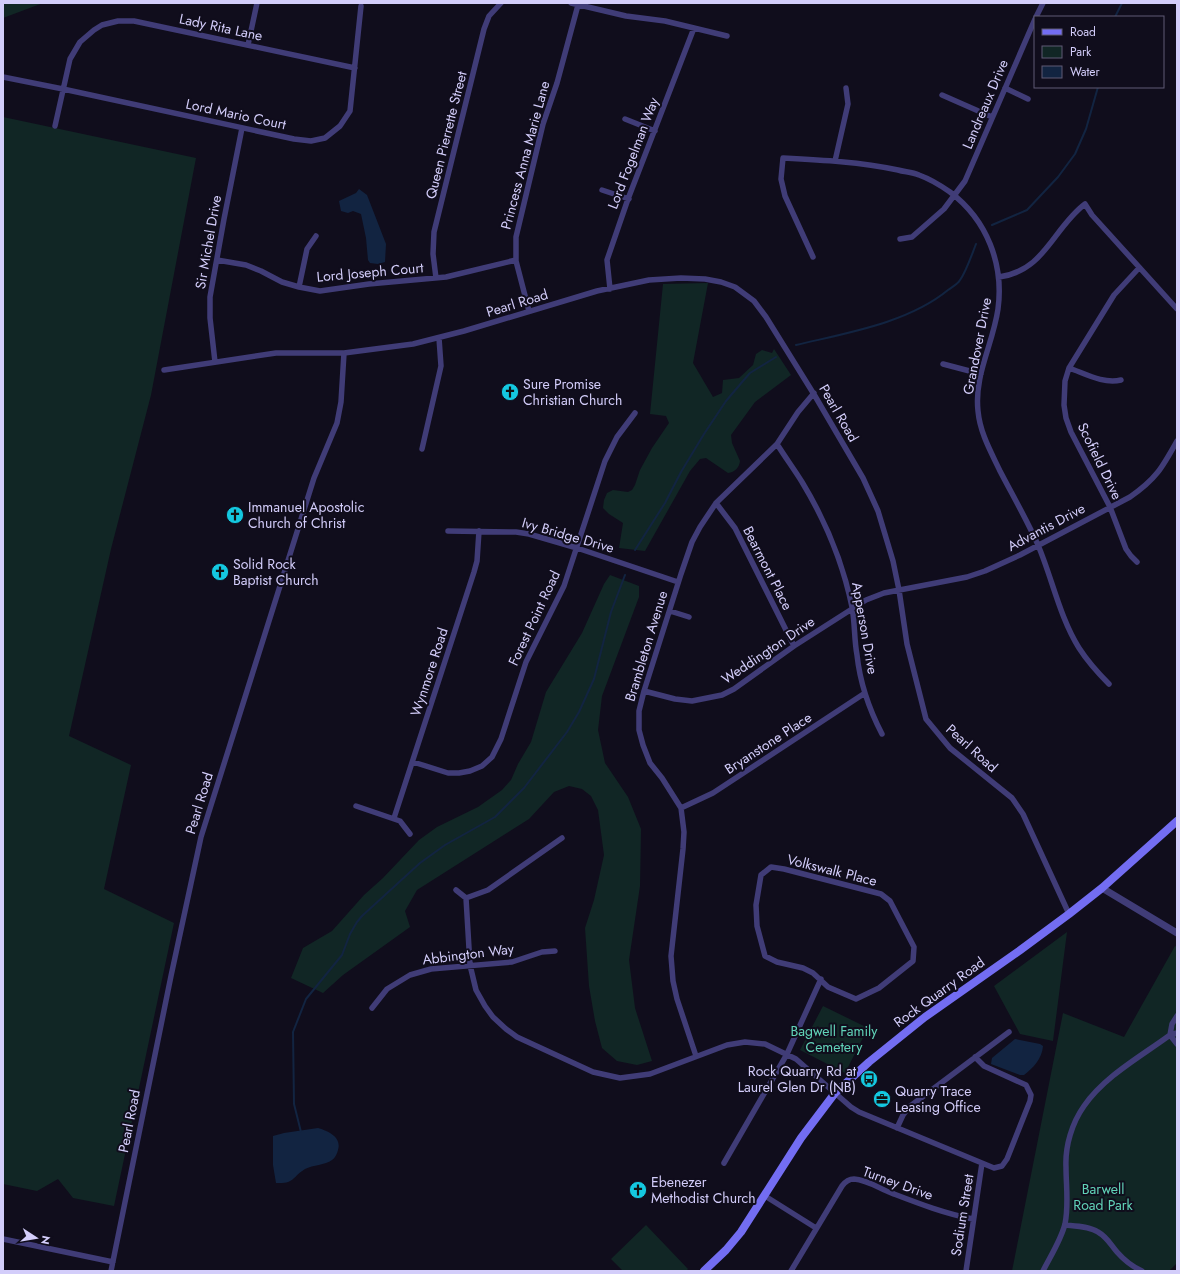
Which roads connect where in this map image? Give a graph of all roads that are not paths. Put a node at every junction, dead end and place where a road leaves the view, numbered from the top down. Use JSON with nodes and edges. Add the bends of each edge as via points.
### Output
{"nodes":[{"id":1,"x":257,"y":3,"type":"edge"},
{"id":2,"x":501,"y":3,"type":"edge"},
{"id":3,"x":571,"y":3,"type":"edge"},
{"id":4,"x":1043,"y":3,"type":"edge"},
{"id":5,"x":578,"y":5,"type":"junction"},
{"id":6,"x":361,"y":6,"type":"dead end"},
{"id":7,"x":1037,"y":16,"type":"edge"},
{"id":8,"x":1034,"y":23,"type":"edge"},
{"id":9,"x":694,"y":28,"type":"junction"},
{"id":10,"x":727,"y":36,"type":"dead end"},
{"id":11,"x":248,"y":45,"type":"junction"},
{"id":12,"x":355,"y":68,"type":"junction"},
{"id":13,"x":3,"y":77,"type":"edge"},
{"id":14,"x":846,"y":88,"type":"dead end"},
{"id":15,"x":1005,"y":88,"type":"junction"},
{"id":16,"x":63,"y":89,"type":"junction"},
{"id":17,"x":942,"y":95,"type":"dead end"},
{"id":18,"x":1028,"y":100,"type":"dead end"},
{"id":19,"x":992,"y":117,"type":"junction"},
{"id":20,"x":625,"y":119,"type":"dead end"},
{"id":21,"x":55,"y":126,"type":"dead end"},
{"id":22,"x":242,"y":128,"type":"junction"},
{"id":23,"x":655,"y":131,"type":"junction"},
{"id":24,"x":835,"y":161,"type":"junction"},
{"id":25,"x":602,"y":190,"type":"dead end"},
{"id":26,"x":955,"y":196,"type":"junction"},
{"id":27,"x":628,"y":199,"type":"junction"},
{"id":28,"x":316,"y":236,"type":"dead end"},
{"id":29,"x":900,"y":239,"type":"dead end"},
{"id":30,"x":813,"y":256,"type":"dead end"},
{"id":31,"x":217,"y":260,"type":"junction"},
{"id":32,"x":516,"y":260,"type":"junction"},
{"id":33,"x":1139,"y":268,"type":"junction"},
{"id":34,"x":999,"y":277,"type":"junction"},
{"id":35,"x":436,"y":278,"type":"junction"},
{"id":36,"x":299,"y":287,"type":"junction"},
{"id":37,"x":610,"y":288,"type":"junction"},
{"id":38,"x":1177,"y":309,"type":"edge"},
{"id":39,"x":529,"y":311,"type":"junction"},
{"id":40,"x":439,"y":338,"type":"junction"},
{"id":41,"x":344,"y":353,"type":"junction"},
{"id":42,"x":215,"y":362,"type":"junction"},
{"id":43,"x":943,"y":364,"type":"dead end"},
{"id":44,"x":1069,"y":368,"type":"junction"},
{"id":45,"x":164,"y":370,"type":"dead end"},
{"id":46,"x":981,"y":374,"type":"junction"},
{"id":47,"x":1121,"y":380,"type":"dead end"},
{"id":48,"x":814,"y":393,"type":"junction"},
{"id":49,"x":635,"y":413,"type":"dead end"},
{"id":50,"x":1177,"y":441,"type":"edge"},
{"id":51,"x":777,"y":444,"type":"junction"},
{"id":52,"x":422,"y":449,"type":"dead end"},
{"id":53,"x":716,"y":503,"type":"junction"},
{"id":54,"x":1110,"y":507,"type":"junction"},
{"id":55,"x":448,"y":531,"type":"dead end"},
{"id":56,"x":479,"y":531,"type":"junction"},
{"id":57,"x":1038,"y":546,"type":"junction"},
{"id":58,"x":577,"y":548,"type":"junction"},
{"id":59,"x":1138,"y":562,"type":"dead end"},
{"id":60,"x":678,"y":582,"type":"junction"},
{"id":61,"x":899,"y":590,"type":"junction"},
{"id":62,"x":852,"y":608,"type":"junction"},
{"id":63,"x":670,"y":611,"type":"junction"},
{"id":64,"x":689,"y":616,"type":"dead end"},
{"id":65,"x":794,"y":646,"type":"junction"},
{"id":66,"x":1109,"y":684,"type":"dead end"},
{"id":67,"x":644,"y":691,"type":"junction"},
{"id":68,"x":865,"y":693,"type":"junction"},
{"id":69,"x":882,"y":734,"type":"dead end"},
{"id":70,"x":413,"y":762,"type":"junction"},
{"id":71,"x":356,"y":806,"type":"dead end"},
{"id":72,"x":681,"y":808,"type":"junction"},
{"id":73,"x":394,"y":818,"type":"junction"},
{"id":74,"x":1177,"y":821,"type":"edge"},
{"id":75,"x":410,"y":834,"type":"dead end"},
{"id":76,"x":562,"y":838,"type":"dead end"},
{"id":77,"x":1102,"y":888,"type":"junction"},
{"id":78,"x":456,"y":890,"type":"dead end"},
{"id":79,"x":466,"y":898,"type":"junction"},
{"id":80,"x":1069,"y":914,"type":"junction"},
{"id":81,"x":1177,"y":933,"type":"edge"},
{"id":82,"x":555,"y":951,"type":"dead end"},
{"id":83,"x":470,"y":965,"type":"junction"},
{"id":84,"x":821,"y":979,"type":"junction"},
{"id":85,"x":372,"y":1008,"type":"dead end"},
{"id":86,"x":1177,"y":1016,"type":"edge"},
{"id":87,"x":1009,"y":1032,"type":"dead end"},
{"id":88,"x":1177,"y":1033,"type":"edge"},
{"id":89,"x":1170,"y":1035,"type":"junction"},
{"id":90,"x":1177,"y":1044,"type":"edge"},
{"id":91,"x":787,"y":1054,"type":"junction"},
{"id":92,"x":696,"y":1056,"type":"junction"},
{"id":93,"x":975,"y":1057,"type":"junction"},
{"id":94,"x":835,"y":1093,"type":"junction"},
{"id":95,"x":897,"y":1128,"type":"junction"},
{"id":96,"x":724,"y":1162,"type":"dead end"},
{"id":97,"x":982,"y":1163,"type":"junction"},
{"id":98,"x":765,"y":1196,"type":"junction"},
{"id":99,"x":973,"y":1219,"type":"junction"},
{"id":100,"x":1065,"y":1225,"type":"junction"},
{"id":101,"x":816,"y":1228,"type":"junction"},
{"id":102,"x":3,"y":1239,"type":"edge"},
{"id":103,"x":113,"y":1262,"type":"junction"},
{"id":104,"x":110,"y":1271,"type":"edge"},
{"id":105,"x":704,"y":1271,"type":"edge"},
{"id":106,"x":791,"y":1271,"type":"edge"},
{"id":107,"x":966,"y":1271,"type":"edge"},
{"id":108,"x":1043,"y":1271,"type":"edge"},
{"id":109,"x":1142,"y":1271,"type":"edge"}],
"edges":[{"from":1,"to":11,"type":"street"},
{"from":2,"to":35,"type":"street","name":"Queen Pierrette Street","via":[[489,16],[484,29],[434,232],[432,254]]},
{"from":3,"to":5,"type":"street"},
{"from":4,"to":7,"type":"street","name":"Landreaux Drive"},
{"from":5,"to":9,"type":"street"},
{"from":5,"to":32,"type":"street","name":"Princess Anna Marie Lane","via":[[543,124],[519,221],[515,244]]},
{"from":6,"to":12,"type":"street","name":"Lord Mario Court"},
{"from":8,"to":15,"type":"street","name":"Landreaux Drive"},
{"from":9,"to":10,"type":"street"},
{"from":9,"to":23,"type":"street","name":"Lord Fogelman Way"},
{"from":11,"to":12,"type":"street","name":"Lady Rita Lane"},
{"from":11,"to":16,"type":"street","name":"Lady Rita Lane","via":[[134,21],[118,21],[102,25],[80,42],[70,59]]},
{"from":12,"to":22,"type":"street","name":"Lord Mario Court","via":[[350,111],[340,126],[326,138],[311,141],[294,139]]},
{"from":13,"to":16,"type":"street","name":"Lord Mario Court"},
{"from":14,"to":24,"type":"street","via":[[848,104]]},
{"from":15,"to":18,"type":"street"},
{"from":15,"to":19,"type":"street","name":"Landreaux Drive"},
{"from":16,"to":21,"type":"street","name":"Lady Rita Lane"},
{"from":16,"to":22,"type":"street","name":"Lord Mario Court"},
{"from":17,"to":19,"type":"street"},
{"from":19,"to":26,"type":"street","name":"Landreaux Drive","via":[[965,181]]},
{"from":20,"to":23,"type":"street"},
{"from":22,"to":31,"type":"street","name":"Sir Michel Drive"},
{"from":23,"to":27,"type":"street","name":"Lord Fogelman Way"},
{"from":24,"to":26,"type":"street","name":"Grandover Drive","via":[[919,175],[937,183]]},
{"from":24,"to":30,"type":"street","name":"Grandover Drive","via":[[783,158],[781,179],[785,196]]},
{"from":25,"to":27,"type":"street"},
{"from":26,"to":29,"type":"street","name":"Landreaux Drive","via":[[912,237]]},
{"from":26,"to":34,"type":"street","name":"Grandover Drive","via":[[982,226],[990,241]]},
{"from":27,"to":37,"type":"street","name":"Lord Fogelman Way","via":[[607,260]]},
{"from":28,"to":36,"type":"street","via":[[307,249]]},
{"from":31,"to":36,"type":"street","name":"Lord Joseph Court","via":[[246,265]]},
{"from":31,"to":42,"type":"street","name":"Sir Michel Drive","via":[[210,297]]},
{"from":32,"to":35,"type":"street","name":"Lord Joseph Court"},
{"from":32,"to":39,"type":"street","name":"Princess Anna Marie Lane"},
{"from":33,"to":34,"type":"street","via":[[1085,204],[1028,266],[1018,273]]},
{"from":33,"to":38,"type":"street"},
{"from":33,"to":44,"type":"street","name":"Scofield Drive","via":[[1114,294]]},
{"from":34,"to":46,"type":"street","name":"Grandover Drive","via":[[995,324]]},
{"from":35,"to":36,"type":"street","name":"Lord Joseph Court","via":[[320,291]]},
{"from":37,"to":39,"type":"street","name":"Pearl Road"},
{"from":37,"to":48,"type":"street","name":"Pearl Road","via":[[649,280],[681,278],[705,279],[735,287],[754,301]]},
{"from":39,"to":40,"type":"street","name":"Pearl Road"},
{"from":40,"to":41,"type":"street","name":"Pearl Road"},
{"from":40,"to":52,"type":"street","via":[[441,366]]},
{"from":41,"to":42,"type":"street","name":"Pearl Road","via":[[276,353]]},
{"from":41,"to":103,"type":"street","name":"Pearl Road","via":[[337,423],[314,478],[201,837]]},
{"from":42,"to":45,"type":"street","name":"Pearl Road"},
{"from":43,"to":46,"type":"street"},
{"from":44,"to":47,"type":"street","via":[[1103,381]]},
{"from":44,"to":54,"type":"street","name":"Scofield Drive","via":[[1064,392],[1066,418]]},
{"from":46,"to":57,"type":"street","name":"Grandover Drive","via":[[978,411],[981,429]]},
{"from":48,"to":51,"type":"street","name":"Brambleton Avenue"},
{"from":48,"to":61,"type":"street","name":"Pearl Road","via":[[863,478],[878,511]]},
{"from":49,"to":58,"type":"street","name":"Forest Point Road","via":[[617,437],[604,461]]},
{"from":50,"to":54,"type":"street","name":"Advantis Drive","via":[[1153,479],[1130,497]]},
{"from":51,"to":53,"type":"street","name":"Brambleton Avenue"},
{"from":51,"to":62,"type":"street","name":"Apperson Drive","via":[[802,482],[826,529],[844,575]]},
{"from":53,"to":60,"type":"street","name":"Brambleton Avenue","via":[[692,542]]},
{"from":53,"to":65,"type":"street","name":"Bearmont Place","via":[[735,528]]},
{"from":54,"to":57,"type":"street","name":"Advantis Drive"},
{"from":54,"to":59,"type":"street","name":"Scofield Drive","via":[[1126,549]]},
{"from":55,"to":56,"type":"street","name":"Ivy Bridge Drive"},
{"from":56,"to":58,"type":"street","name":"Ivy Bridge Drive","via":[[529,534]]},
{"from":56,"to":70,"type":"street","name":"Wynmore Road","via":[[474,572]]},
{"from":57,"to":61,"type":"street","name":"Advantis Drive","via":[[985,571]]},
{"from":57,"to":66,"type":"street","name":"Grandover Drive","via":[[1071,633],[1092,667]]},
{"from":58,"to":60,"type":"street","name":"Ivy Bridge Drive"},
{"from":58,"to":70,"type":"street","name":"Forest Point Road","via":[[564,586],[526,662],[501,739],[492,757],[482,766],[459,773],[448,773]]},
{"from":60,"to":63,"type":"street","name":"Brambleton Avenue"},
{"from":61,"to":62,"type":"street","name":"Weddington Drive","via":[[879,594]]},
{"from":61,"to":80,"type":"street","name":"Pearl Road","via":[[907,644],[926,719],[950,748],[1012,798],[1023,814]]},
{"from":62,"to":65,"type":"street","name":"Weddington Drive"},
{"from":62,"to":68,"type":"street","name":"Apperson Drive","via":[[857,658]]},
{"from":63,"to":64,"type":"street"},
{"from":63,"to":67,"type":"street","name":"Brambleton Avenue"},
{"from":65,"to":67,"type":"street","name":"Weddington Drive","via":[[722,695],[692,702]]},
{"from":67,"to":72,"type":"street","name":"Brambleton Avenue","via":[[639,711],[642,745],[650,763]]},
{"from":68,"to":69,"type":"street","name":"Apperson Drive"},
{"from":68,"to":72,"type":"street","name":"Bryanstone Place","via":[[713,793]]},
{"from":70,"to":73,"type":"street","name":"Wynmore Road"},
{"from":71,"to":73,"type":"street"},
{"from":72,"to":92,"type":"street","name":"Brambleton Avenue","via":[[683,849],[671,956],[677,1000]]},
{"from":73,"to":75,"type":"street","via":[[400,821]]},
{"from":74,"to":77,"type":"main road","name":"Rock Quarry Road"},
{"from":76,"to":79,"type":"street","via":[[488,890]]},
{"from":77,"to":80,"type":"main road","name":"Rock Quarry Road"},
{"from":77,"to":81,"type":"street"},
{"from":78,"to":79,"type":"street"},
{"from":79,"to":83,"type":"street"},
{"from":80,"to":94,"type":"main road","name":"Rock Quarry Road","via":[[925,1017]]},
{"from":82,"to":83,"type":"street","name":"Abbington Way","via":[[542,952],[512,962]]},
{"from":83,"to":85,"type":"street","name":"Abbington Way","via":[[431,969],[410,975],[387,989]]},
{"from":83,"to":92,"type":"street","via":[[476,990],[484,1006],[506,1029],[517,1037],[593,1072],[620,1078],[635,1077],[650,1074]]},
{"from":84,"to":84,"type":"street","name":"Volkswalk Place","via":[[828,987],[856,1000],[879,988],[913,961],[914,947],[890,902],[881,894],[771,867],[760,875],[756,905],[757,926],[765,956],[777,962],[803,968]]},
{"from":84,"to":91,"type":"street"},
{"from":86,"to":89,"type":"street"},
{"from":87,"to":93,"type":"street"},
{"from":88,"to":89,"type":"street"},
{"from":89,"to":90,"type":"street"},
{"from":89,"to":100,"type":"street","via":[[1112,1076],[1092,1095],[1074,1123],[1068,1144],[1066,1166],[1068,1190]]},
{"from":91,"to":92,"type":"street","via":[[765,1044],[746,1042],[727,1045]]},
{"from":91,"to":94,"type":"street"},
{"from":91,"to":96,"type":"street"},
{"from":93,"to":95,"type":"street","via":[[909,1106]]},
{"from":93,"to":97,"type":"street","via":[[984,1066],[1026,1085],[1031,1095],[1002,1166],[994,1168]]},
{"from":94,"to":95,"type":"street","via":[[859,1112]]},
{"from":94,"to":98,"type":"main road","name":"Rock Quarry Road","via":[[801,1138]]},
{"from":95,"to":97,"type":"street"},
{"from":97,"to":99,"type":"street","name":"Sodium Street"},
{"from":98,"to":101,"type":"street"},
{"from":98,"to":105,"type":"main road","name":"Rock Quarry Road","via":[[736,1238]]},
{"from":99,"to":101,"type":"street","name":"Turney Drive","via":[[951,1215],[865,1181],[852,1179],[842,1186]]},
{"from":99,"to":107,"type":"street","name":"Sodium Street"},
{"from":100,"to":108,"type":"street"},
{"from":100,"to":109,"type":"street","via":[[1098,1231],[1127,1262]]},
{"from":101,"to":106,"type":"street","name":"Turney Drive"},
{"from":102,"to":103,"type":"street"},
{"from":103,"to":104,"type":"street","name":"Pearl Road"}]}
